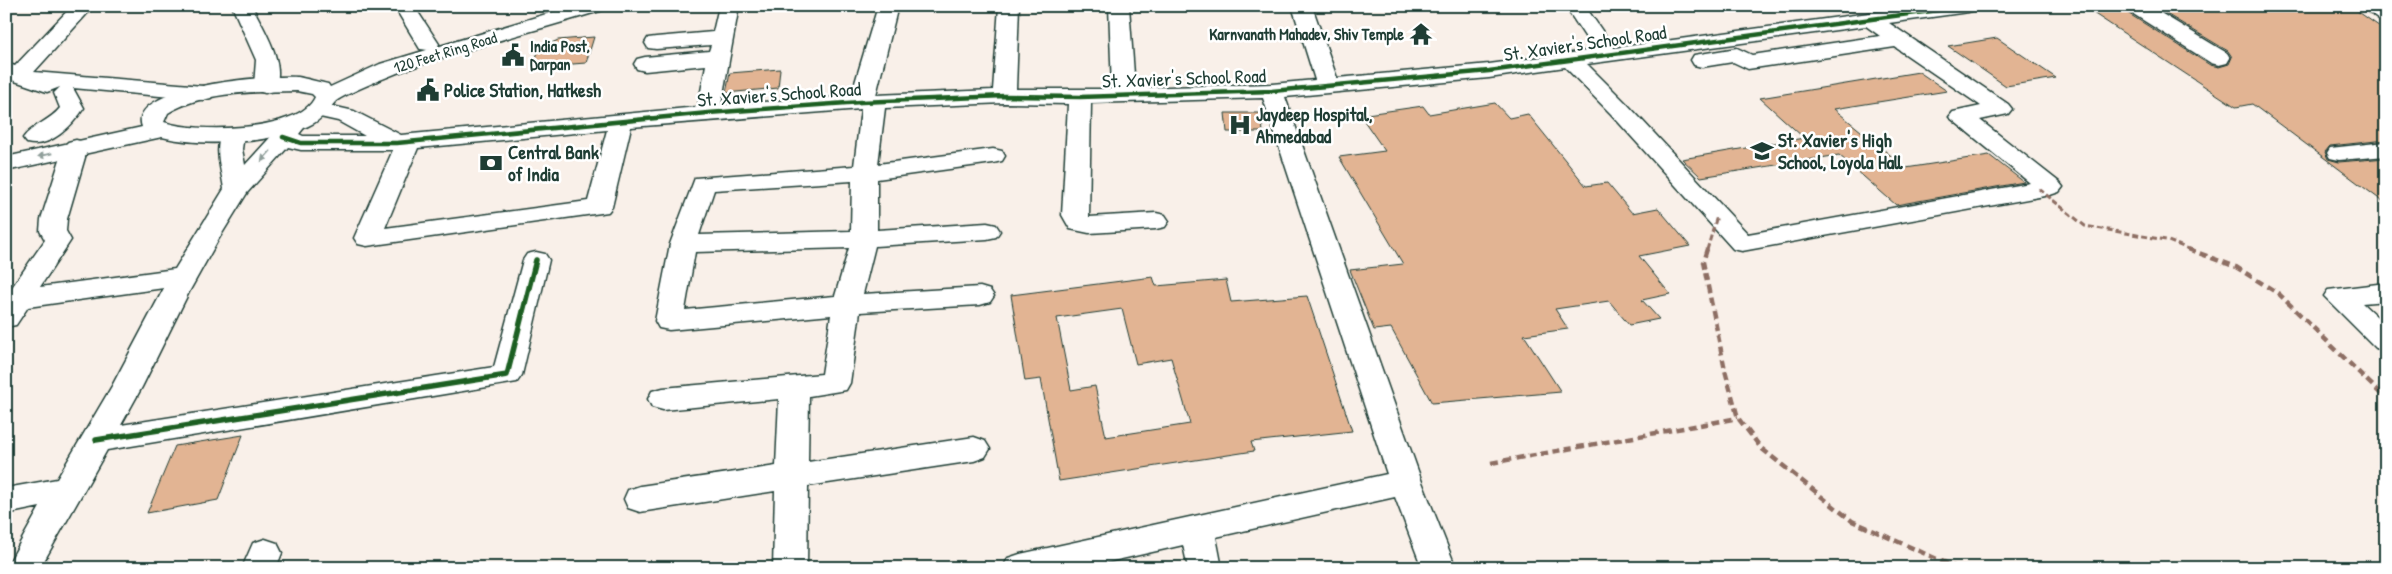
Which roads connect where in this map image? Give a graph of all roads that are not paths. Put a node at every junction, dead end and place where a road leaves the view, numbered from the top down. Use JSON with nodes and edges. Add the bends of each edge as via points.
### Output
{"nodes":[{"id":1,"x":84,"y":6,"type":"edge"},
{"id":2,"x":242,"y":6,"type":"edge"},
{"id":3,"x":404,"y":6,"type":"edge"},
{"id":4,"x":554,"y":6,"type":"edge"},
{"id":5,"x":596,"y":6,"type":"edge"},
{"id":6,"x":888,"y":6,"type":"edge"},
{"id":7,"x":1009,"y":6,"type":"edge"},
{"id":8,"x":1119,"y":6,"type":"edge"},
{"id":9,"x":1302,"y":6,"type":"edge"},
{"id":10,"x":1575,"y":6,"type":"edge"},
{"id":11,"x":1968,"y":6,"type":"edge"},
{"id":12,"x":2134,"y":6,"type":"edge"},
{"id":13,"x":2371,"y":6,"type":"edge"},
{"id":14,"x":1894,"y":11,"type":"edge"},
{"id":15,"x":2386,"y":15,"type":"edge"},
{"id":16,"x":1869,"y":19,"type":"junction"},
{"id":17,"x":725,"y":29,"type":"edge"},
{"id":18,"x":660,"y":33,"type":"dead end"},
{"id":19,"x":1896,"y":40,"type":"junction"},
{"id":20,"x":428,"y":44,"type":"junction"},
{"id":21,"x":1608,"y":55,"type":"junction"},
{"id":22,"x":2219,"y":58,"type":"dead end"},
{"id":23,"x":645,"y":64,"type":"dead end"},
{"id":24,"x":1579,"y":68,"type":"junction"},
{"id":25,"x":19,"y":74,"type":"edge"},
{"id":26,"x":297,"y":84,"type":"junction"},
{"id":27,"x":354,"y":84,"type":"junction"},
{"id":28,"x":1328,"y":85,"type":"junction"},
{"id":29,"x":265,"y":86,"type":"junction"},
{"id":30,"x":1272,"y":91,"type":"junction"},
{"id":31,"x":65,"y":93,"type":"junction"},
{"id":32,"x":203,"y":93,"type":"junction"},
{"id":33,"x":1124,"y":94,"type":"junction"},
{"id":34,"x":1004,"y":96,"type":"junction"},
{"id":35,"x":1080,"y":97,"type":"junction"},
{"id":36,"x":671,"y":101,"type":"dead end"},
{"id":37,"x":867,"y":102,"type":"junction"},
{"id":38,"x":323,"y":103,"type":"junction"},
{"id":39,"x":710,"y":105,"type":"junction"},
{"id":40,"x":161,"y":116,"type":"junction"},
{"id":41,"x":346,"y":116,"type":"junction"},
{"id":42,"x":621,"y":122,"type":"junction"},
{"id":43,"x":289,"y":130,"type":"junction"},
{"id":44,"x":232,"y":135,"type":"junction"},
{"id":45,"x":35,"y":138,"type":"junction"},
{"id":46,"x":403,"y":142,"type":"junction"},
{"id":47,"x":6,"y":145,"type":"edge"},
{"id":48,"x":76,"y":148,"type":"junction"},
{"id":49,"x":2386,"y":149,"type":"edge"},
{"id":50,"x":2339,"y":153,"type":"dead end"},
{"id":51,"x":993,"y":156,"type":"dead end"},
{"id":52,"x":6,"y":164,"type":"edge"},
{"id":53,"x":865,"y":173,"type":"junction"},
{"id":54,"x":237,"y":190,"type":"junction"},
{"id":55,"x":1156,"y":222,"type":"dead end"},
{"id":56,"x":987,"y":231,"type":"dead end"},
{"id":57,"x":864,"y":238,"type":"junction"},
{"id":58,"x":683,"y":244,"type":"junction"},
{"id":59,"x":536,"y":260,"type":"dead end"},
{"id":60,"x":185,"y":276,"type":"junction"},
{"id":61,"x":2386,"y":292,"type":"edge"},
{"id":62,"x":980,"y":296,"type":"dead end"},
{"id":63,"x":847,"y":304,"type":"junction"},
{"id":64,"x":13,"y":308,"type":"edge"},
{"id":65,"x":2386,"y":341,"type":"edge"},
{"id":66,"x":794,"y":387,"type":"junction"},
{"id":67,"x":664,"y":399,"type":"dead end"},
{"id":68,"x":96,"y":440,"type":"junction"},
{"id":69,"x":974,"y":449,"type":"dead end"},
{"id":70,"x":791,"y":478,"type":"junction"},
{"id":71,"x":1406,"y":482,"type":"junction"},
{"id":72,"x":68,"y":489,"type":"junction"},
{"id":73,"x":640,"y":499,"type":"dead end"},
{"id":74,"x":6,"y":501,"type":"edge"},
{"id":75,"x":1197,"y":528,"type":"junction"},
{"id":76,"x":22,"y":568,"type":"edge"},
{"id":77,"x":790,"y":568,"type":"edge"},
{"id":78,"x":1020,"y":568,"type":"edge"},
{"id":79,"x":1205,"y":568,"type":"edge"},
{"id":80,"x":1439,"y":568,"type":"edge"}],
"edges":[{"from":1,"to":25,"type":"street"},
{"from":2,"to":29,"type":"street","via":[[267,60]]},
{"from":3,"to":20,"type":"street"},
{"from":4,"to":20,"type":"street","name":"120 Feet Ring Road"},
{"from":5,"to":27,"type":"street","name":"120 Feet Ring Road","via":[[388,69]]},
{"from":6,"to":37,"type":"street"},
{"from":7,"to":34,"type":"street"},
{"from":8,"to":33,"type":"street"},
{"from":9,"to":28,"type":"street"},
{"from":10,"to":21,"type":"street"},
{"from":11,"to":14,"type":"street","name":"St. Xavier's School Road"},
{"from":12,"to":22,"type":"street"},
{"from":13,"to":15,"type":"street"},
{"from":14,"to":16,"type":"street","name":"St. Xavier's School Road"},
{"from":16,"to":19,"type":"street"},
{"from":16,"to":21,"type":"street","name":"St. Xavier's School Road"},
{"from":17,"to":18,"type":"street"},
{"from":17,"to":23,"type":"street"},
{"from":17,"to":39,"type":"street"},
{"from":19,"to":24,"type":"street","via":[[1748,62],[1737,55]]},
{"from":19,"to":24,"type":"street","via":[[2000,110],[1961,117],[2050,187],[1742,243]]},
{"from":20,"to":26,"type":"street","name":"120 Feet Ring Road"},
{"from":21,"to":24,"type":"street","name":"St. Xavier's School Road"},
{"from":24,"to":28,"type":"street","name":"St. Xavier's School Road","via":[[1489,71]]},
{"from":25,"to":31,"type":"street"},
{"from":25,"to":32,"type":"street"},
{"from":26,"to":29,"type":"street"},
{"from":26,"to":38,"type":"street","via":[[320,89]]},
{"from":27,"to":38,"type":"street","name":"120 Feet Ring Road"},
{"from":27,"to":41,"type":"street","via":[[344,102]]},
{"from":28,"to":30,"type":"street","name":"St. Xavier's School Road"},
{"from":29,"to":32,"type":"street"},
{"from":30,"to":33,"type":"street","name":"St. Xavier's School Road"},
{"from":30,"to":71,"type":"street"},
{"from":31,"to":40,"type":"street"},
{"from":31,"to":45,"type":"street","via":[[72,108],[68,116]]},
{"from":32,"to":40,"type":"street"},
{"from":33,"to":35,"type":"street","name":"St. Xavier's School Road"},
{"from":34,"to":35,"type":"street","name":"St. Xavier's School Road"},
{"from":34,"to":37,"type":"street","name":"St. Xavier's School Road"},
{"from":35,"to":55,"type":"street","via":[[1075,216],[1079,223],[1089,226]]},
{"from":36,"to":39,"type":"street"},
{"from":37,"to":39,"type":"street","name":"St. Xavier's School Road"},
{"from":37,"to":53,"type":"street"},
{"from":38,"to":41,"type":"street"},
{"from":38,"to":43,"type":"street","name":"120 Feet Ring Road"},
{"from":39,"to":42,"type":"street","name":"St. Xavier's School Road"},
{"from":40,"to":44,"type":"street","via":[[182,134]]},
{"from":40,"to":45,"type":"street"},
{"from":40,"to":48,"type":"street"},
{"from":41,"to":46,"type":"street"},
{"from":42,"to":46,"type":"street","name":"St. Xavier's School Road"},
{"from":42,"to":46,"type":"street","via":[[599,207],[367,238]]},
{"from":43,"to":44,"type":"street"},
{"from":43,"to":46,"type":"street","name":"St. Xavier's School Road","via":[[301,143]]},
{"from":43,"to":54,"type":"street","one_way":true},
{"from":44,"to":54,"type":"street","via":[[230,149]]},
{"from":45,"to":47,"type":"street"},
{"from":48,"to":52,"type":"street","one_way":true},
{"from":48,"to":64,"type":"street","via":[[54,219],[53,231],[58,240]]},
{"from":49,"to":50,"type":"street"},
{"from":51,"to":53,"type":"street"},
{"from":53,"to":57,"type":"street"},
{"from":53,"to":58,"type":"street","via":[[704,183]]},
{"from":54,"to":60,"type":"street"},
{"from":56,"to":57,"type":"street"},
{"from":57,"to":58,"type":"street"},
{"from":57,"to":63,"type":"street"},
{"from":58,"to":63,"type":"street","via":[[669,321]]},
{"from":59,"to":68,"type":"street","via":[[507,376]]},
{"from":60,"to":64,"type":"street"},
{"from":60,"to":68,"type":"street"},
{"from":61,"to":65,"type":"street","via":[[2338,296]]},
{"from":62,"to":63,"type":"street"},
{"from":63,"to":66,"type":"street","via":[[835,383]]},
{"from":66,"to":67,"type":"street"},
{"from":66,"to":70,"type":"street"},
{"from":68,"to":72,"type":"street"},
{"from":69,"to":70,"type":"street"},
{"from":70,"to":73,"type":"street"},
{"from":70,"to":77,"type":"street"},
{"from":71,"to":75,"type":"street"},
{"from":71,"to":80,"type":"street"},
{"from":72,"to":74,"type":"street"},
{"from":72,"to":76,"type":"street"},
{"from":75,"to":78,"type":"street"},
{"from":75,"to":79,"type":"street"}]}
